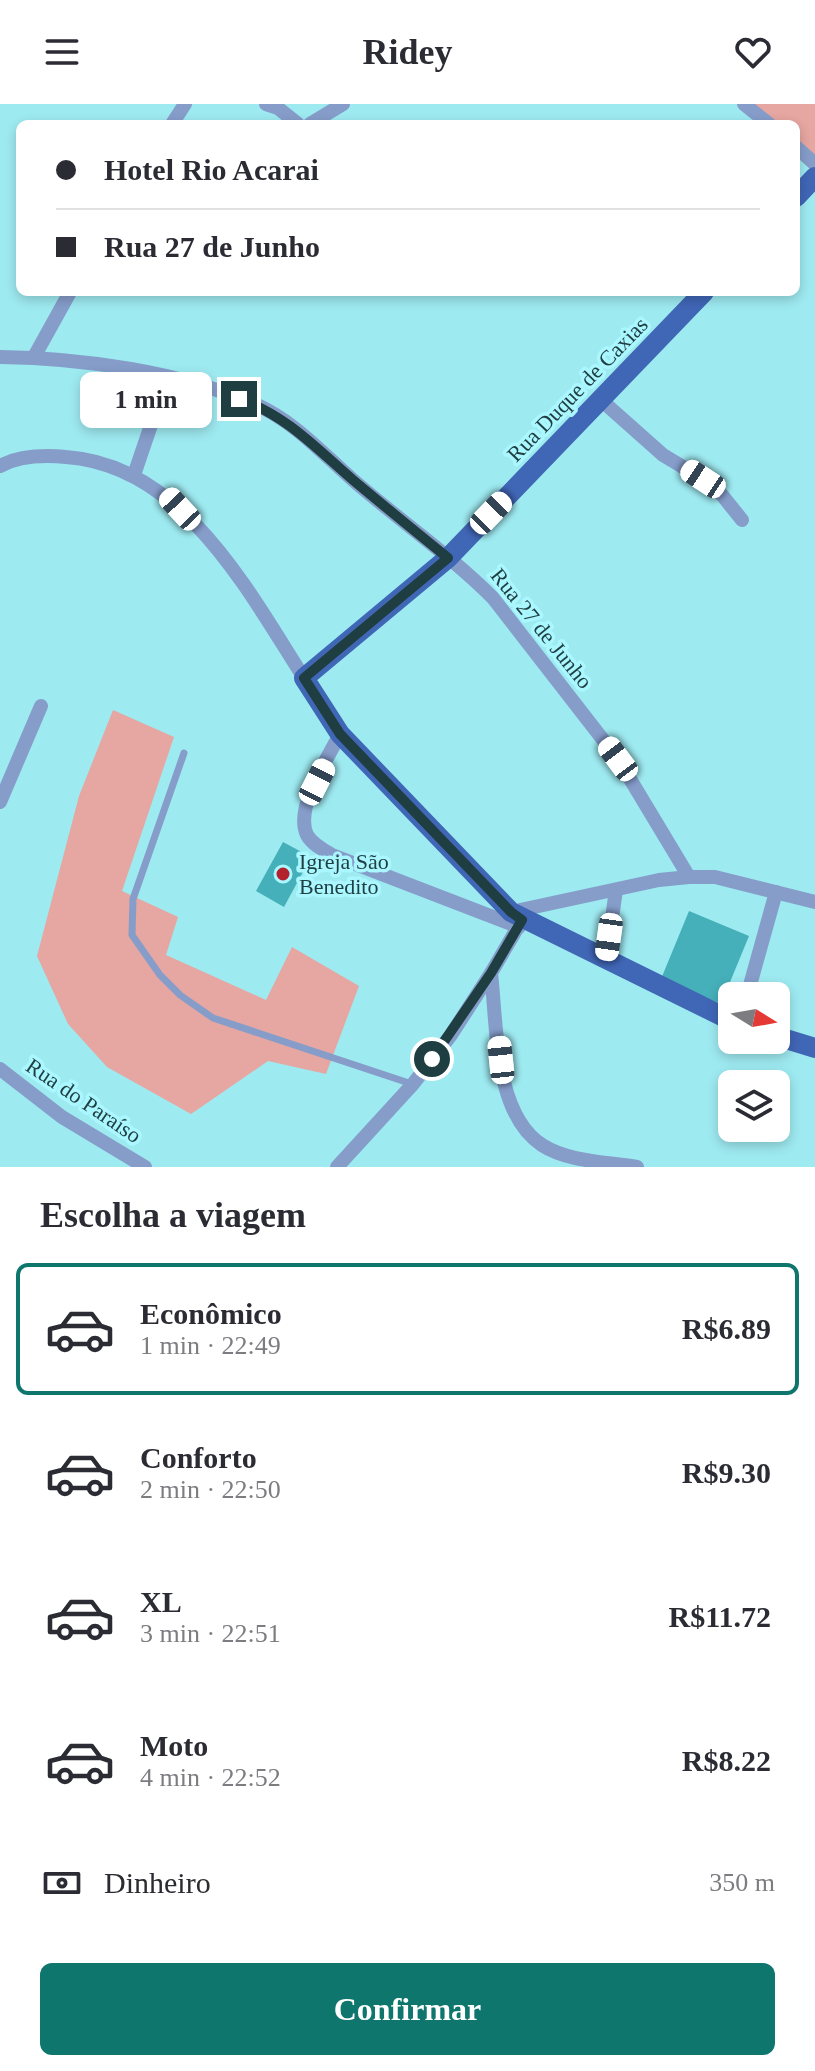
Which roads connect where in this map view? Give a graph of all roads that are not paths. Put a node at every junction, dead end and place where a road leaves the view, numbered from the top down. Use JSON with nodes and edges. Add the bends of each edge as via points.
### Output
{"nodes":[{"id":1,"x":266,"y":104,"type":"edge"},
{"id":2,"x":343,"y":104,"type":"edge"},
{"id":3,"x":744,"y":104,"type":"edge"},
{"id":4,"x":293,"y":120,"type":"edge"},
{"id":5,"x":317,"y":120,"type":"edge"},
{"id":6,"x":764,"y":120,"type":"edge"},
{"id":7,"x":800,"y":151,"type":"edge"},
{"id":8,"x":815,"y":164,"type":"edge"},
{"id":9,"x":815,"y":177,"type":"edge"},
{"id":10,"x":800,"y":193,"type":"edge"},
{"id":11,"x":68,"y":296,"type":"edge"},
{"id":12,"x":700,"y":296,"type":"edge"},
{"id":13,"x":0,"y":357,"type":"edge"},
{"id":14,"x":34,"y":357,"type":"junction"},
{"id":15,"x":167,"y":378,"type":"junction"},
{"id":16,"x":600,"y":399,"type":"junction"},
{"id":17,"x":0,"y":466,"type":"edge"},
{"id":18,"x":134,"y":475,"type":"junction"},
{"id":19,"x":742,"y":520,"type":"dead end"},
{"id":20,"x":448,"y":558,"type":"junction"},
{"id":21,"x":304,"y":678,"type":"junction"},
{"id":22,"x":41,"y":706,"type":"dead end"},
{"id":23,"x":340,"y":734,"type":"junction"},
{"id":24,"x":184,"y":753,"type":"dead end"},
{"id":25,"x":0,"y":802,"type":"edge"},
{"id":26,"x":689,"y":877,"type":"junction"},
{"id":27,"x":616,"y":890,"type":"junction"},
{"id":28,"x":776,"y":892,"type":"junction"},
{"id":29,"x":815,"y":902,"type":"edge"},
{"id":30,"x":517,"y":920,"type":"junction"},
{"id":31,"x":606,"y":960,"type":"junction"},
{"id":32,"x":491,"y":973,"type":"junction"},
{"id":33,"x":751,"y":982,"type":"edge"},
{"id":34,"x":718,"y":1014,"type":"edge"},
{"id":35,"x":790,"y":1040,"type":"edge"},
{"id":36,"x":815,"y":1048,"type":"edge"},
{"id":37,"x":0,"y":1069,"type":"edge"},
{"id":38,"x":413,"y":1084,"type":"junction"},
{"id":39,"x":145,"y":1167,"type":"edge"},
{"id":40,"x":337,"y":1167,"type":"edge"},
{"id":41,"x":637,"y":1167,"type":"edge"}],
"edges":[{"from":1,"to":4,"type":"street"},
{"from":2,"to":5,"type":"street"},
{"from":3,"to":6,"type":"street"},
{"from":7,"to":8,"type":"street"},
{"from":9,"to":10,"type":"main road"},
{"from":11,"to":14,"type":"street"},
{"from":12,"to":16,"type":"main road","name":"Rua Duque de Caxias"},
{"from":13,"to":14,"type":"street","name":"Rua 27 de Junho"},
{"from":14,"to":15,"type":"street","name":"Rua 27 de Junho"},
{"from":15,"to":18,"type":"street"},
{"from":15,"to":20,"type":"street","name":"Rua 27 de Junho","via":[[245,401],[282,419]]},
{"from":16,"to":19,"type":"street","via":[[663,455],[722,495]]},
{"from":16,"to":20,"type":"main road","name":"Rua Duque de Caxias"},
{"from":17,"to":18,"type":"street","via":[[28,457],[66,457]]},
{"from":18,"to":21,"type":"street","via":[[167,496],[220,554]]},
{"from":20,"to":21,"type":"main road","name":"Rua Duque de Caxias"},
{"from":20,"to":26,"type":"street","name":"Rua 27 de Junho","via":[[493,598],[618,759]]},
{"from":21,"to":23,"type":"main road"},
{"from":22,"to":25,"type":"street"},
{"from":23,"to":30,"type":"main road"},
{"from":23,"to":30,"type":"street","via":[[305,806],[307,835],[317,846]]},
{"from":24,"to":38,"type":"lane","via":[[133,899],[132,935],[160,975],[213,1018]]},
{"from":26,"to":27,"type":"street"},
{"from":26,"to":28,"type":"street","via":[[715,877]]},
{"from":27,"to":30,"type":"street"},
{"from":27,"to":31,"type":"street"},
{"from":28,"to":29,"type":"street"},
{"from":28,"to":33,"type":"street"},
{"from":30,"to":31,"type":"main road"},
{"from":30,"to":32,"type":"street"},
{"from":31,"to":34,"type":"main road"},
{"from":32,"to":38,"type":"street"},
{"from":32,"to":41,"type":"street","via":[[504,1089],[523,1128],[542,1146],[574,1157]]},
{"from":35,"to":36,"type":"main road"},
{"from":37,"to":39,"type":"street","name":"Rua do Paraíso","via":[[62,1117]]},
{"from":38,"to":40,"type":"street"}]}
